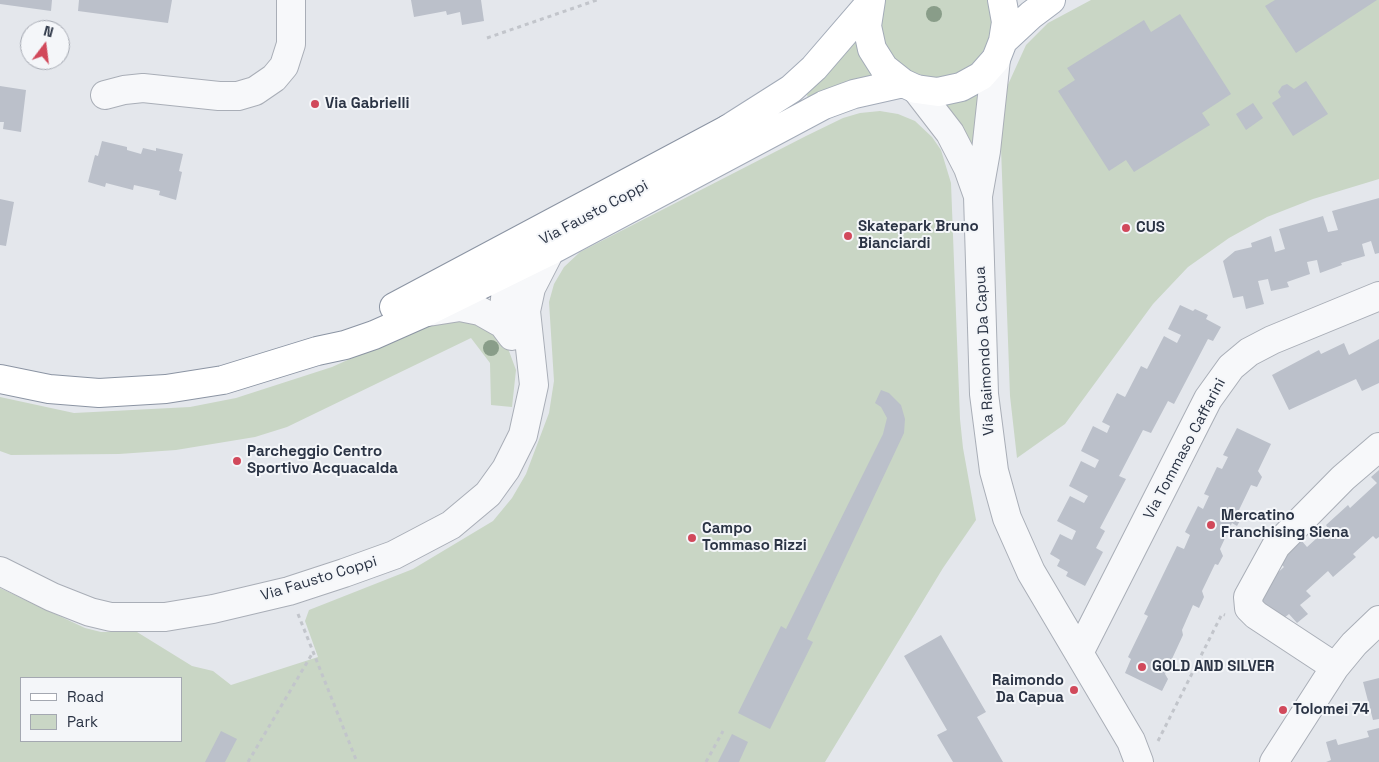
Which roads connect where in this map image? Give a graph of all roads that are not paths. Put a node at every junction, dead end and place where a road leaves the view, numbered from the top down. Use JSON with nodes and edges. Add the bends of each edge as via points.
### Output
{"nodes":[{"id":1,"x":291,"y":0,"type":"edge"},
{"id":2,"x":1002,"y":0,"type":"edge"},
{"id":3,"x":1051,"y":0,"type":"edge"},
{"id":4,"x":871,"y":1,"type":"edge"},
{"id":5,"x":1000,"y":50,"type":"junction"},
{"id":6,"x":909,"y":86,"type":"junction"},
{"id":7,"x":105,"y":95,"type":"dead end"},
{"id":8,"x":728,"y":129,"type":"junction"},
{"id":9,"x":978,"y":196,"type":"junction"},
{"id":10,"x":550,"y":251,"type":"junction"},
{"id":11,"x":506,"y":274,"type":"junction"},
{"id":12,"x":1379,"y":296,"type":"edge"},
{"id":13,"x":426,"y":312,"type":"junction"},
{"id":14,"x":503,"y":324,"type":"junction"},
{"id":15,"x":317,"y":351,"type":"junction"},
{"id":16,"x":530,"y":365,"type":"junction"},
{"id":17,"x":0,"y":379,"type":"edge"},
{"id":18,"x":1379,"y":447,"type":"edge"},
{"id":19,"x":0,"y":571,"type":"edge"},
{"id":20,"x":1379,"y":620,"type":"edge"},
{"id":21,"x":1079,"y":653,"type":"junction"},
{"id":22,"x":1335,"y":667,"type":"junction"},
{"id":23,"x":1135,"y":751,"type":"edge"},
{"id":24,"x":1155,"y":752,"type":"edge"},
{"id":25,"x":1274,"y":762,"type":"edge"}],
"edges":[{"from":1,"to":7,"type":"street","via":[[291,44],[284,66],[274,78],[255,91],[238,96],[219,96],[143,88]]},
{"from":2,"to":5,"type":"main road","via":[[1006,22]]},
{"from":3,"to":5,"type":"main road","via":[[1031,15]]},
{"from":4,"to":6,"type":"main road","via":[[867,26],[872,49],[884,68]]},
{"from":4,"to":8,"type":"main road","via":[[814,68],[791,89]]},
{"from":5,"to":6,"type":"main road","via":[[981,76],[961,87],[938,92]]},
{"from":5,"to":9,"type":"street","name":"Via Raimondo Da Capua"},
{"from":6,"to":9,"type":"street","name":"Via Raimondo Da Capua","via":[[950,133]]},
{"from":6,"to":10,"type":"main road","via":[[854,94],[824,105]]},
{"from":8,"to":11,"type":"street","name":"Via Fausto Coppi","via":[[716,146],[706,153],[519,253]]},
{"from":8,"to":15,"type":"main road","via":[[422,294],[365,320]]},
{"from":9,"to":21,"type":"street","name":"Via Raimondo Da Capua","via":[[984,394],[994,471],[1007,518],[1021,552]]},
{"from":10,"to":11,"type":"main road"},
{"from":10,"to":16,"type":"street","name":"Via Fausto Coppi","via":[[527,303]]},
{"from":11,"to":13,"type":"main road"},
{"from":11,"to":14,"type":"street","name":"Via Fausto Coppi"},
{"from":12,"to":21,"type":"street","name":"Via Tommaso Caffarini","via":[[1272,340],[1249,352],[1231,367],[1208,399]]},
{"from":13,"to":14,"type":"street","name":"Via Fausto Coppi","via":[[472,309]]},
{"from":13,"to":15,"type":"main road","via":[[353,342]]},
{"from":14,"to":16,"type":"street","name":"Via Fausto Coppi"},
{"from":15,"to":17,"type":"main road","via":[[222,380],[166,389],[75,392]]},
{"from":16,"to":19,"type":"street","name":"Via Fausto Coppi","via":[[534,385],[524,435],[516,453],[488,494],[451,525],[394,555],[290,591],[186,614],[142,618],[111,617],[73,607]]},
{"from":18,"to":22,"type":"street","via":[[1343,478],[1276,546],[1248,596],[1249,608],[1256,615]]},
{"from":20,"to":22,"type":"street"},
{"from":21,"to":23,"type":"street","name":"Via Raimondo Da Capua"},
{"from":22,"to":25,"type":"street"},
{"from":23,"to":24,"type":"street","name":"Via Raimondo Da Capua"}]}
